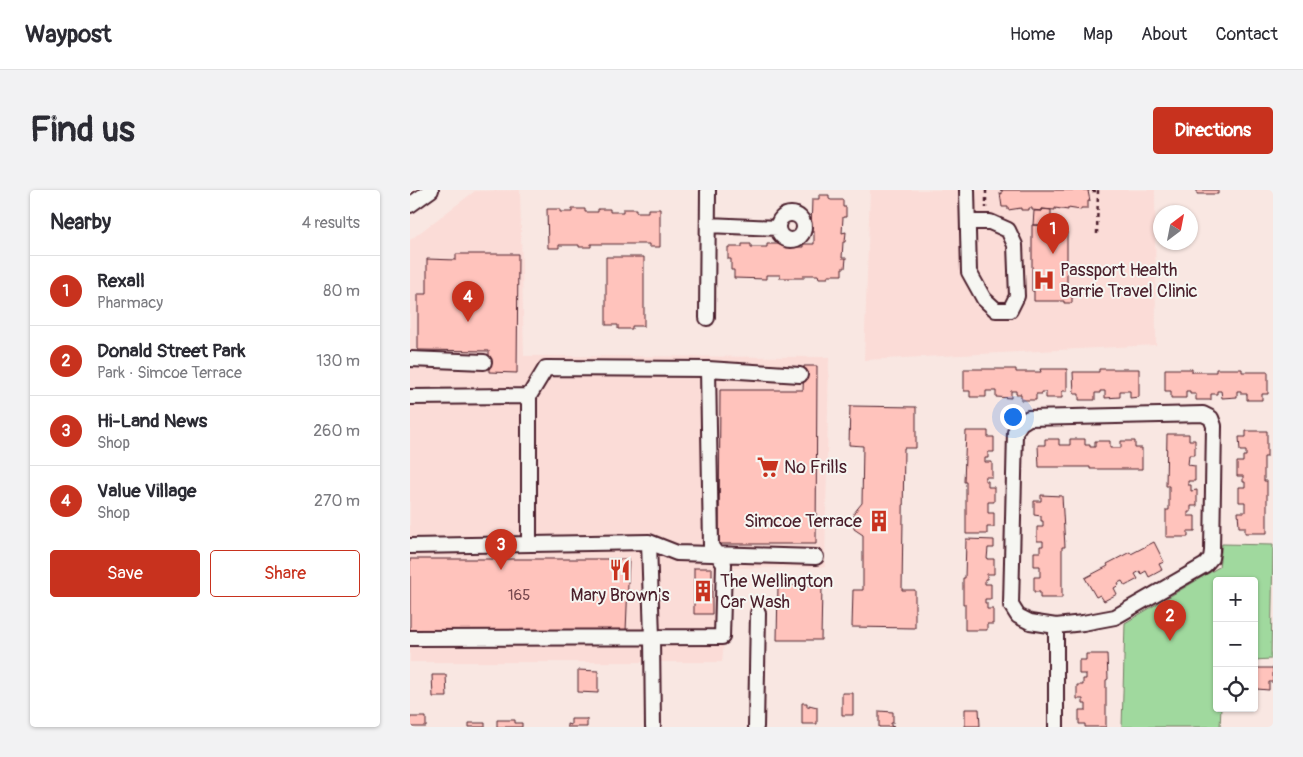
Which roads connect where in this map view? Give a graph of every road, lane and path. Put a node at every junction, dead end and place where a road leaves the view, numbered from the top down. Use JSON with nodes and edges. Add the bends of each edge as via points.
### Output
{"nodes":[{"id":1,"x":431,"y":190,"type":"edge"},
{"id":2,"x":708,"y":190,"type":"edge"},
{"id":3,"x":967,"y":190,"type":"edge"},
{"id":4,"x":986,"y":190,"type":"edge"},
{"id":5,"x":1092,"y":191,"type":"edge"},
{"id":6,"x":1098,"y":191,"type":"edge"},
{"id":7,"x":410,"y":205,"type":"edge"},
{"id":8,"x":968,"y":222,"type":"junction"},
{"id":9,"x":986,"y":222,"type":"junction"},
{"id":10,"x":708,"y":225,"type":"junction"},
{"id":11,"x":778,"y":228,"type":"dead end"},
{"id":12,"x":1097,"y":234,"type":"dead end"},
{"id":13,"x":708,"y":318,"type":"dead end"},
{"id":14,"x":410,"y":359,"type":"edge"},
{"id":15,"x":484,"y":362,"type":"dead end"},
{"id":16,"x":708,"y":369,"type":"junction"},
{"id":17,"x":800,"y":374,"type":"dead end"},
{"id":18,"x":410,"y":396,"type":"edge"},
{"id":19,"x":529,"y":396,"type":"junction"},
{"id":20,"x":649,"y":542,"type":"junction"},
{"id":21,"x":529,"y":544,"type":"junction"},
{"id":22,"x":410,"y":546,"type":"edge"},
{"id":23,"x":717,"y":554,"type":"junction"},
{"id":24,"x":816,"y":557,"type":"dead end"},
{"id":25,"x":758,"y":613,"type":"dead end"},
{"id":26,"x":1056,"y":626,"type":"junction"},
{"id":27,"x":410,"y":638,"type":"edge"},
{"id":28,"x":652,"y":638,"type":"junction"},
{"id":29,"x":653,"y":727,"type":"edge"},
{"id":30,"x":756,"y":727,"type":"edge"},
{"id":31,"x":1056,"y":727,"type":"edge"}],
"edges":[{"from":1,"to":7,"type":"street"},
{"from":2,"to":10,"type":"street"},
{"from":3,"to":8,"type":"street"},
{"from":4,"to":9,"type":"path"},
{"from":5,"to":6,"type":"path"},
{"from":6,"to":12,"type":"path"},
{"from":8,"to":9,"type":"street"},
{"from":8,"to":9,"type":"street","via":[[969,272],[984,299],[996,310],[1010,310],[1017,296],[1015,245],[1008,230]]},
{"from":10,"to":11,"type":"street"},
{"from":10,"to":13,"type":"street"},
{"from":14,"to":15,"type":"street"},
{"from":16,"to":17,"type":"street"},
{"from":16,"to":19,"type":"street","via":[[546,368]]},
{"from":16,"to":23,"type":"street","via":[[711,546]]},
{"from":18,"to":19,"type":"street"},
{"from":19,"to":21,"type":"street"},
{"from":20,"to":21,"type":"street"},
{"from":20,"to":23,"type":"street","via":[[677,553]]},
{"from":20,"to":28,"type":"street"},
{"from":21,"to":22,"type":"street"},
{"from":23,"to":24,"type":"street"},
{"from":23,"to":28,"type":"street","via":[[724,564],[722,637]]},
{"from":25,"to":30,"type":"street"},
{"from":26,"to":26,"type":"street","via":[[1115,617],[1205,565],[1212,551],[1214,426],[1211,418],[1203,414],[1029,418],[1021,423],[1015,432],[1011,605],[1018,616],[1030,622]]},
{"from":26,"to":31,"type":"street"},
{"from":27,"to":28,"type":"street"},
{"from":28,"to":29,"type":"street"}]}
